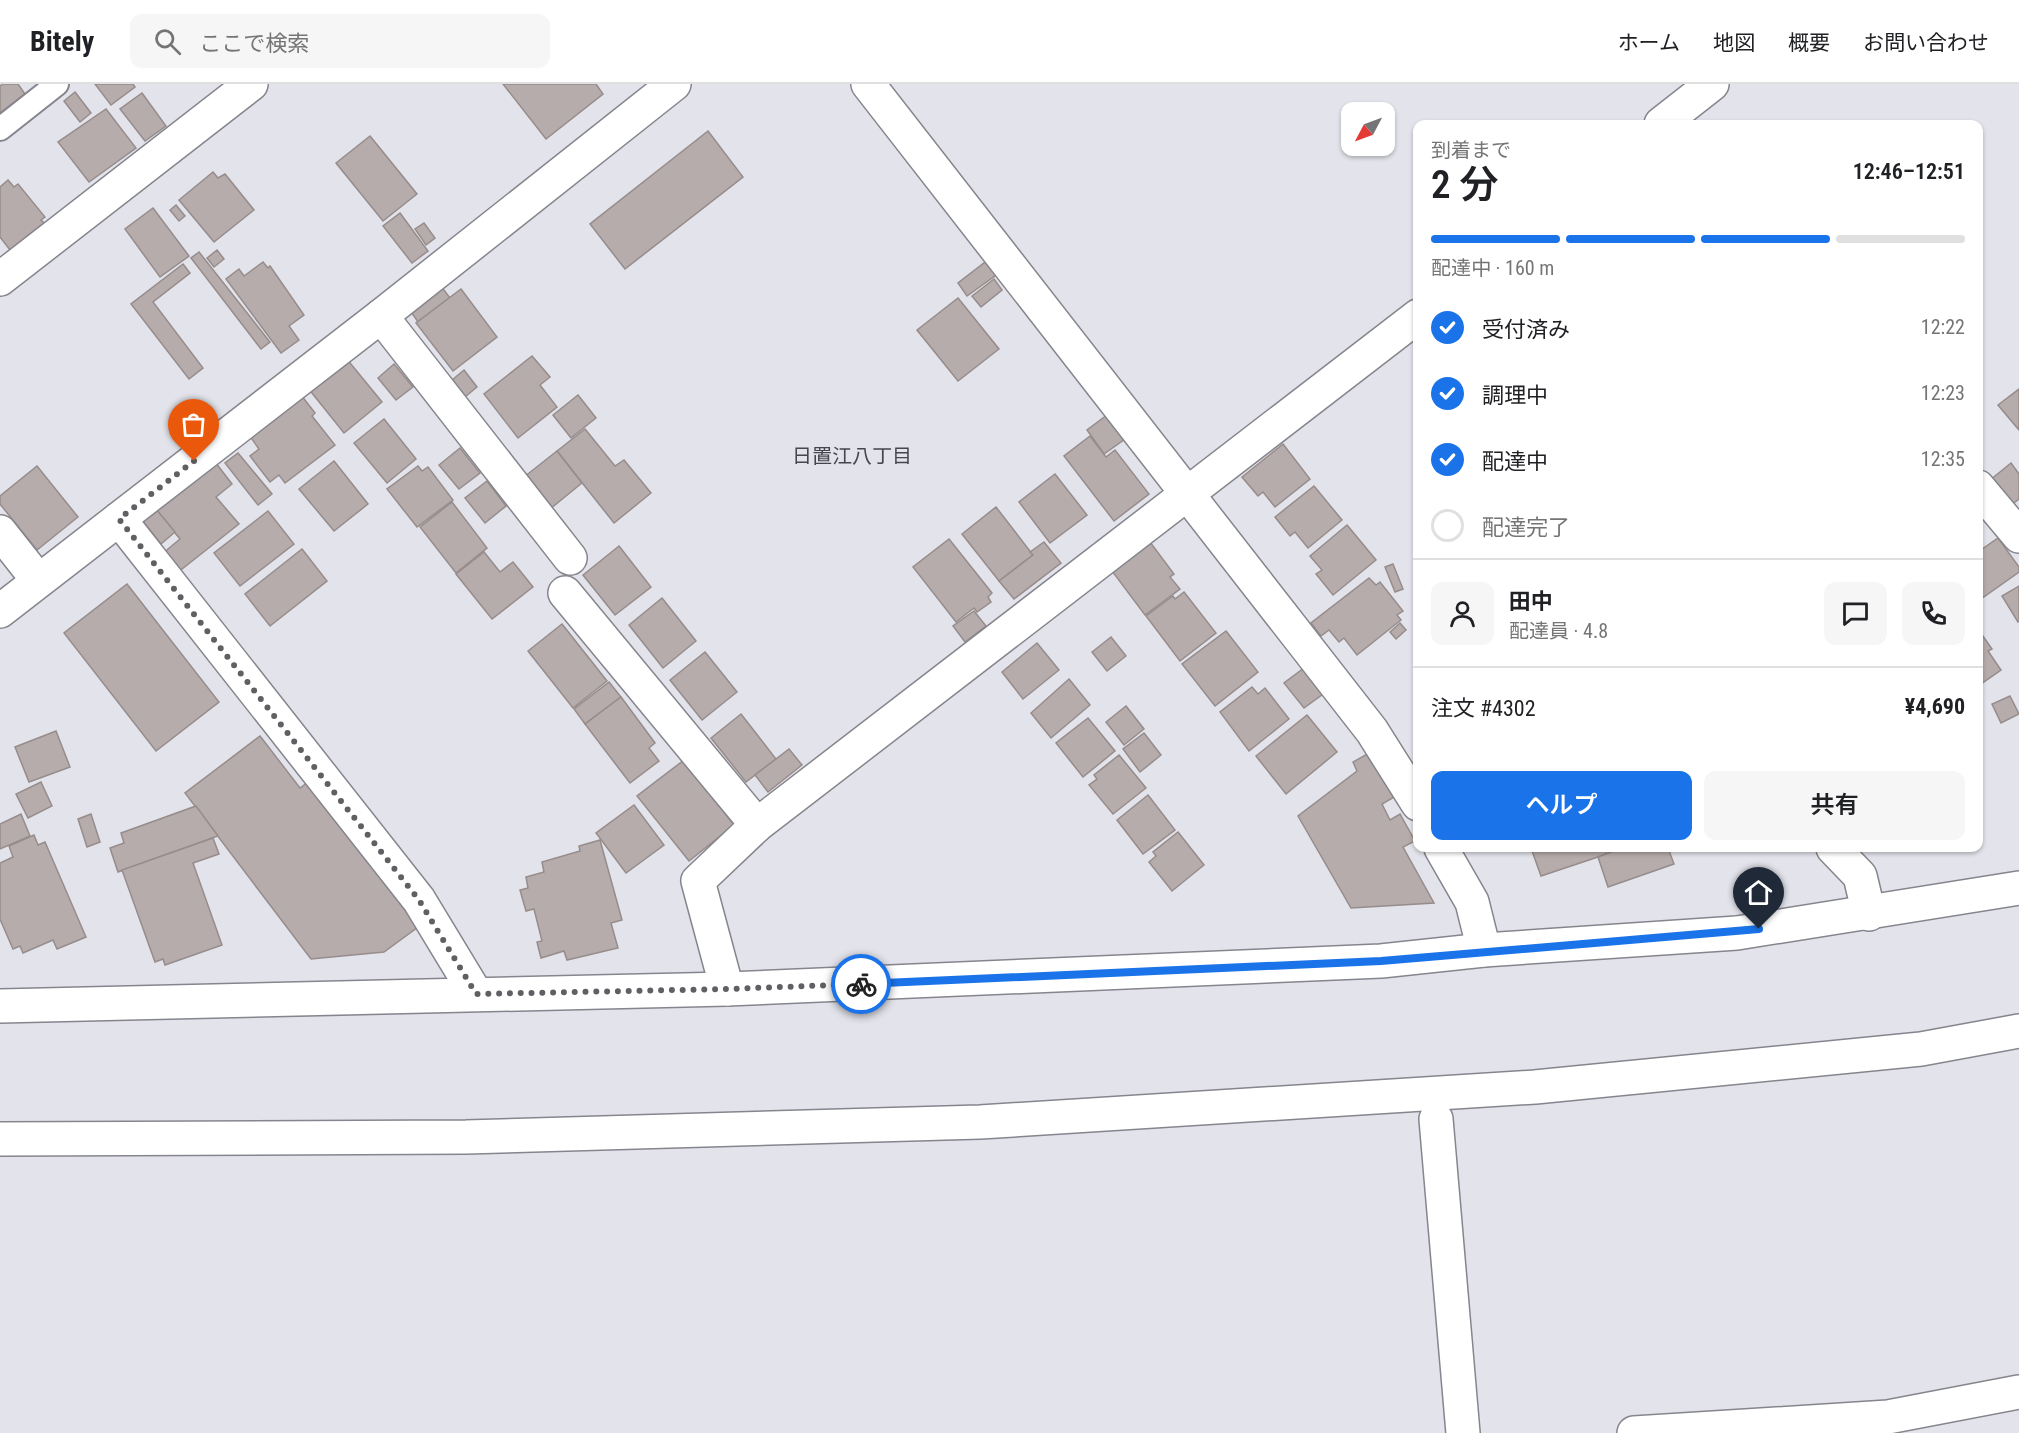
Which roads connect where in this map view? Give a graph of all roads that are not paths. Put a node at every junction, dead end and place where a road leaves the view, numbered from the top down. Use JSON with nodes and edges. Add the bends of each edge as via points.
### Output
{"nodes":[{"id":1,"x":57,"y":84,"type":"edge"},
{"id":2,"x":251,"y":84,"type":"edge"},
{"id":3,"x":674,"y":84,"type":"edge"},
{"id":4,"x":868,"y":84,"type":"edge"},
{"id":5,"x":1712,"y":84,"type":"edge"},
{"id":6,"x":1695,"y":114,"type":"edge"},
{"id":7,"x":1675,"y":120,"type":"edge"},
{"id":8,"x":0,"y":129,"type":"edge"},
{"id":9,"x":0,"y":279,"type":"edge"},
{"id":10,"x":381,"y":316,"type":"junction"},
{"id":11,"x":1413,"y":320,"type":"edge"},
{"id":12,"x":1185,"y":493,"type":"junction"},
{"id":13,"x":1983,"y":493,"type":"edge"},
{"id":14,"x":119,"y":519,"type":"junction"},
{"id":15,"x":0,"y":532,"type":"edge"},
{"id":16,"x":2019,"y":536,"type":"edge"},
{"id":17,"x":570,"y":558,"type":"dead end"},
{"id":18,"x":38,"y":580,"type":"junction"},
{"id":19,"x":565,"y":594,"type":"dead end"},
{"id":20,"x":0,"y":611,"type":"edge"},
{"id":21,"x":1413,"y":796,"type":"edge"},
{"id":22,"x":757,"y":825,"type":"junction"},
{"id":23,"x":1444,"y":852,"type":"edge"},
{"id":24,"x":1837,"y":852,"type":"edge"},
{"id":25,"x":2019,"y":888,"type":"edge"},
{"id":26,"x":1869,"y":914,"type":"junction"},
{"id":27,"x":1484,"y":950,"type":"junction"},
{"id":28,"x":727,"y":989,"type":"junction"},
{"id":29,"x":476,"y":994,"type":"junction"},
{"id":30,"x":0,"y":1005,"type":"edge"},
{"id":31,"x":2019,"y":1031,"type":"edge"},
{"id":32,"x":1436,"y":1119,"type":"dead end"},
{"id":33,"x":0,"y":1139,"type":"edge"},
{"id":34,"x":2019,"y":1392,"type":"edge"},
{"id":35,"x":1463,"y":1433,"type":"edge"},
{"id":36,"x":1634,"y":1433,"type":"edge"}],
"edges":[{"from":1,"to":8,"type":"lane"},
{"from":2,"to":9,"type":"street"},
{"from":3,"to":10,"type":"street"},
{"from":4,"to":12,"type":"street"},
{"from":5,"to":6,"type":"street"},
{"from":6,"to":7,"type":"street"},
{"from":10,"to":14,"type":"street"},
{"from":10,"to":17,"type":"street"},
{"from":11,"to":12,"type":"street"},
{"from":12,"to":21,"type":"street","via":[[1372,730]]},
{"from":12,"to":22,"type":"street"},
{"from":13,"to":16,"type":"street"},
{"from":14,"to":18,"type":"street"},
{"from":14,"to":29,"type":"street","via":[[419,900]]},
{"from":15,"to":18,"type":"street"},
{"from":18,"to":20,"type":"street"},
{"from":19,"to":22,"type":"street"},
{"from":22,"to":28,"type":"street","via":[[698,881]]},
{"from":23,"to":27,"type":"street","via":[[1472,902]]},
{"from":24,"to":26,"type":"street","via":[[1860,876]]},
{"from":25,"to":26,"type":"street"},
{"from":26,"to":27,"type":"street","via":[[1737,933]]},
{"from":27,"to":28,"type":"street","via":[[1381,961]]},
{"from":28,"to":29,"type":"street"},
{"from":29,"to":30,"type":"street"},
{"from":31,"to":33,"type":"street","via":[[1921,1049],[1535,1088],[980,1122],[466,1137]]},
{"from":32,"to":35,"type":"street"},
{"from":34,"to":36,"type":"street","via":[[1888,1417]]}]}
